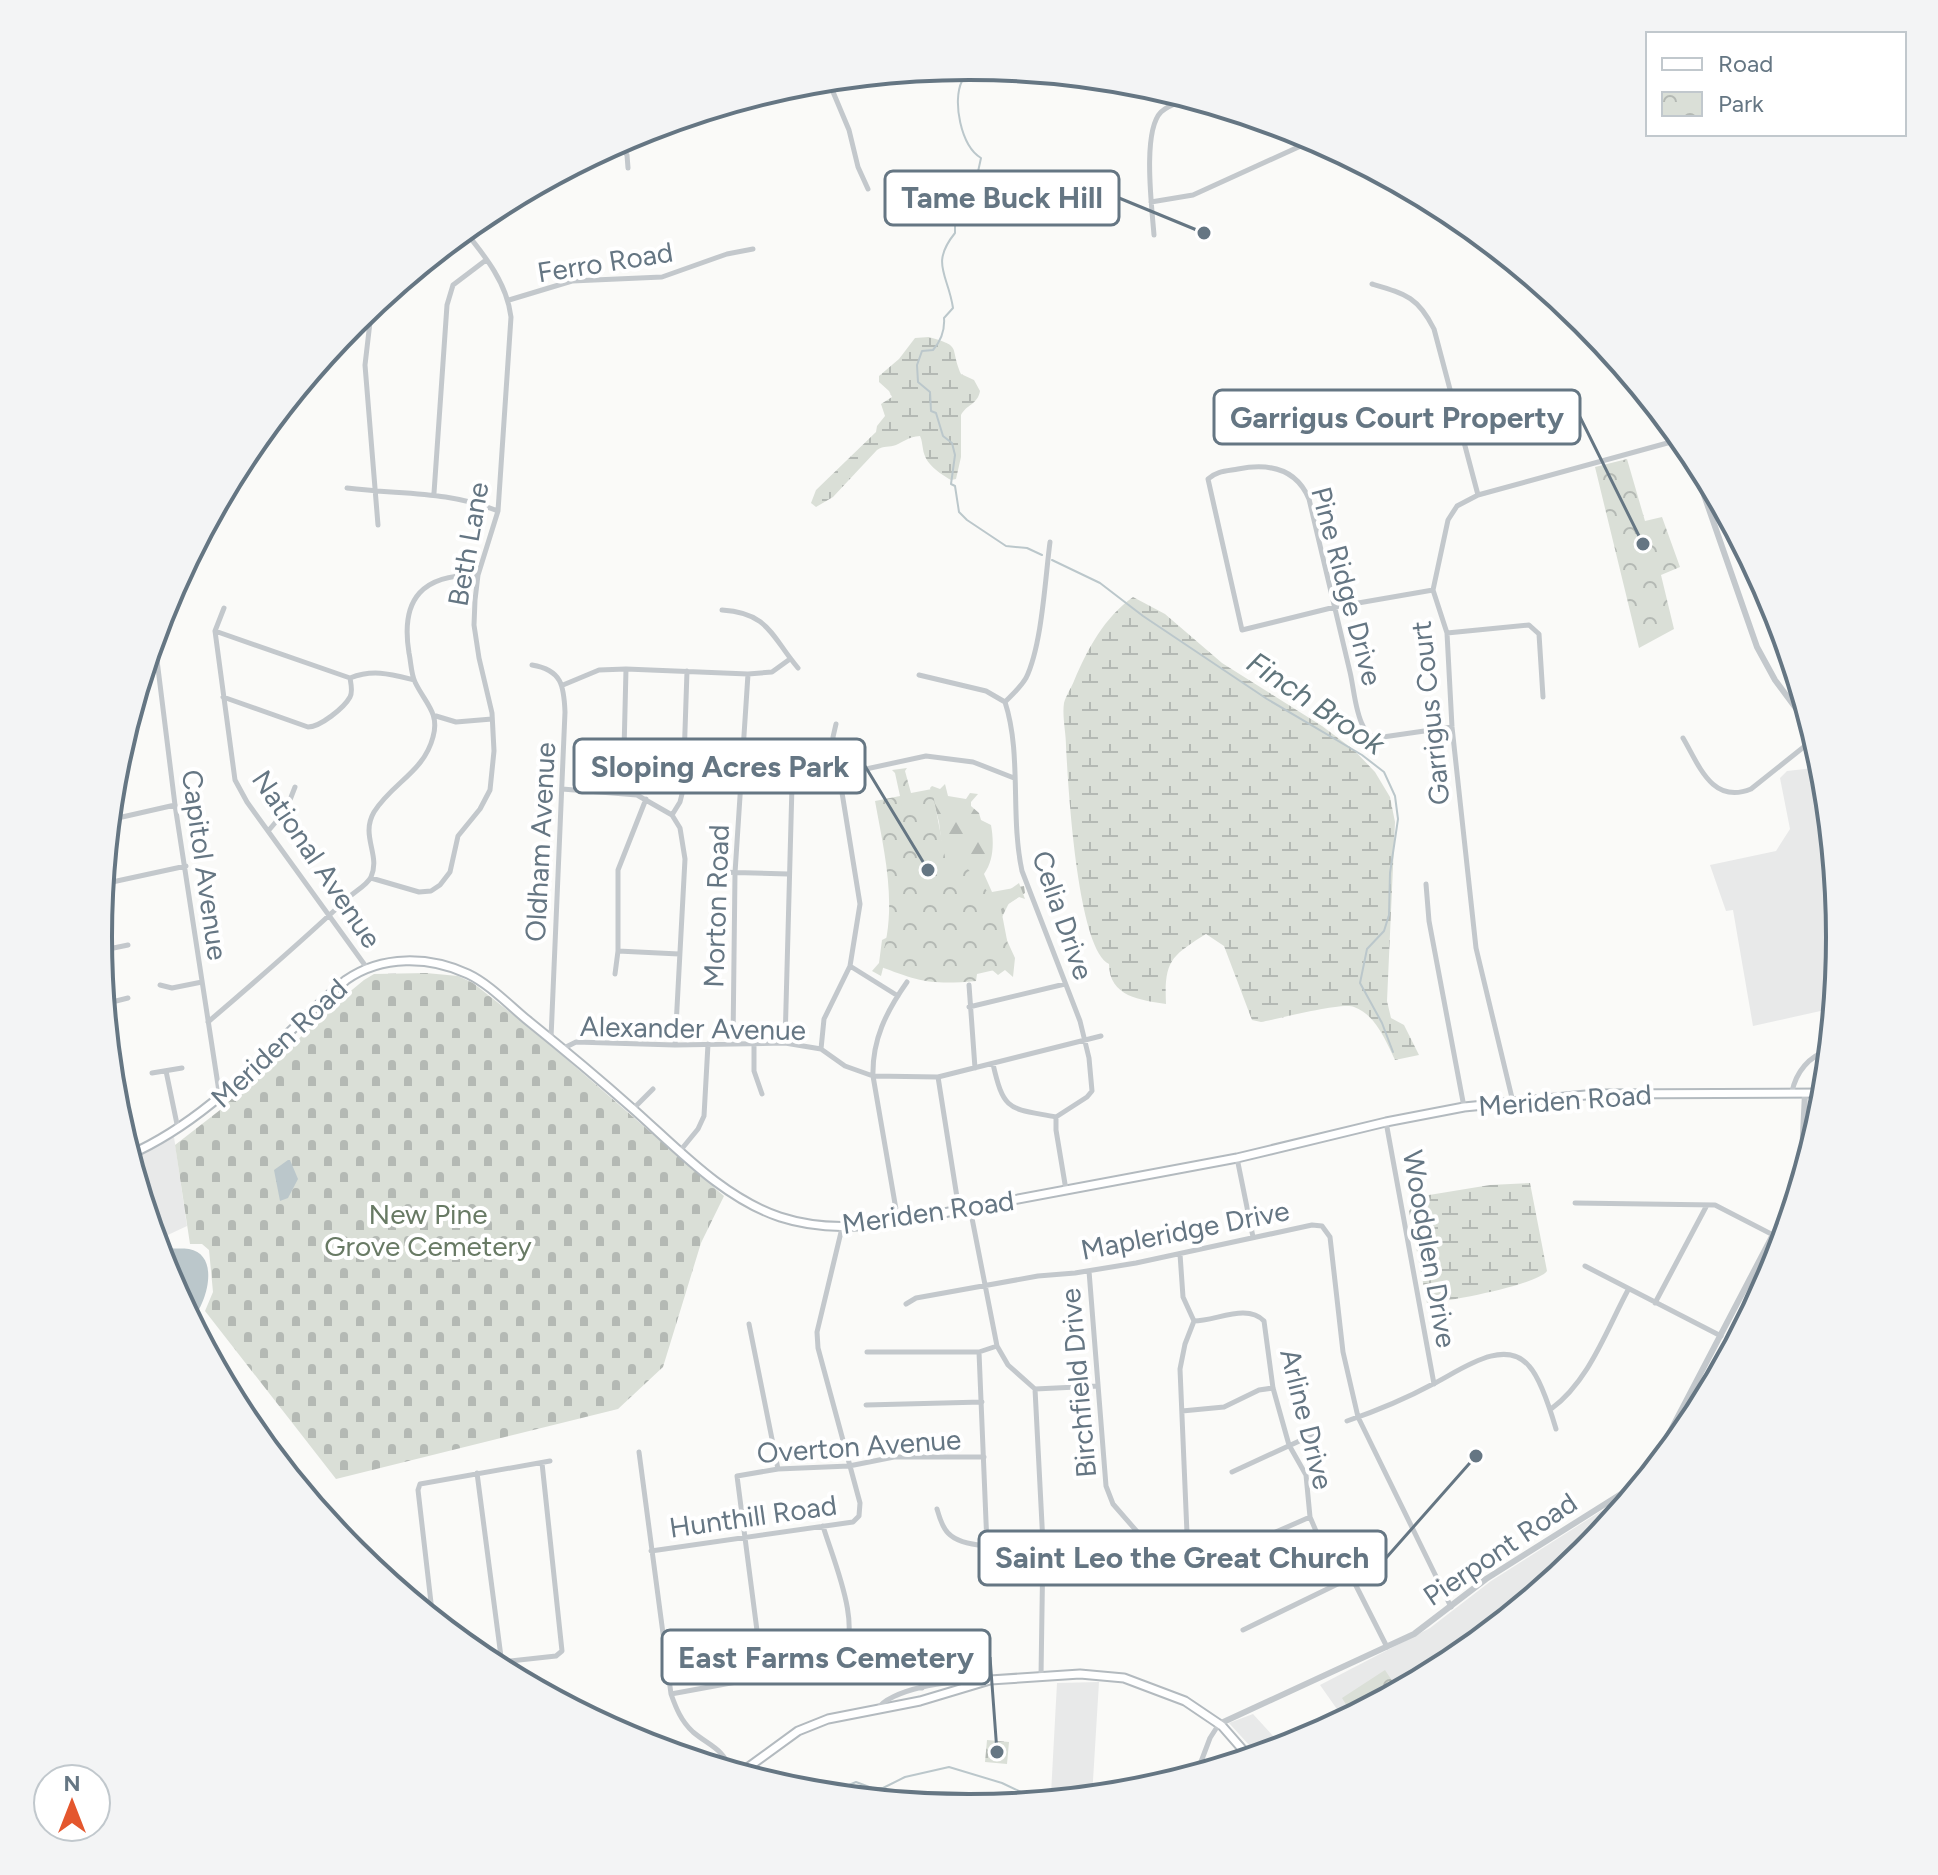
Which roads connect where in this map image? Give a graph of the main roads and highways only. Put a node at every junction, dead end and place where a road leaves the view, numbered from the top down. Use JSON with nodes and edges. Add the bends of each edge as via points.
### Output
{"nodes":[{"id":1,"x":1812,"y":1093,"type":"edge"},
{"id":2,"x":139,"y":1150,"type":"edge"},
{"id":3,"x":1243,"y":1750,"type":"edge"},
{"id":4,"x":749,"y":1766,"type":"edge"}],
"edges":[{"from":1,"to":2,"type":"main road","name":"Meriden Road","via":[[1637,1092],[1464,1107],[1237,1158],[842,1228],[772,1214],[731,1191],[468,974],[418,961],[389,962],[346,980],[220,1099]]},
{"from":3,"to":4,"type":"main road","via":[[1219,1724],[1178,1698],[1124,1678],[1092,1674],[996,1679],[828,1719],[782,1742]]}]}
